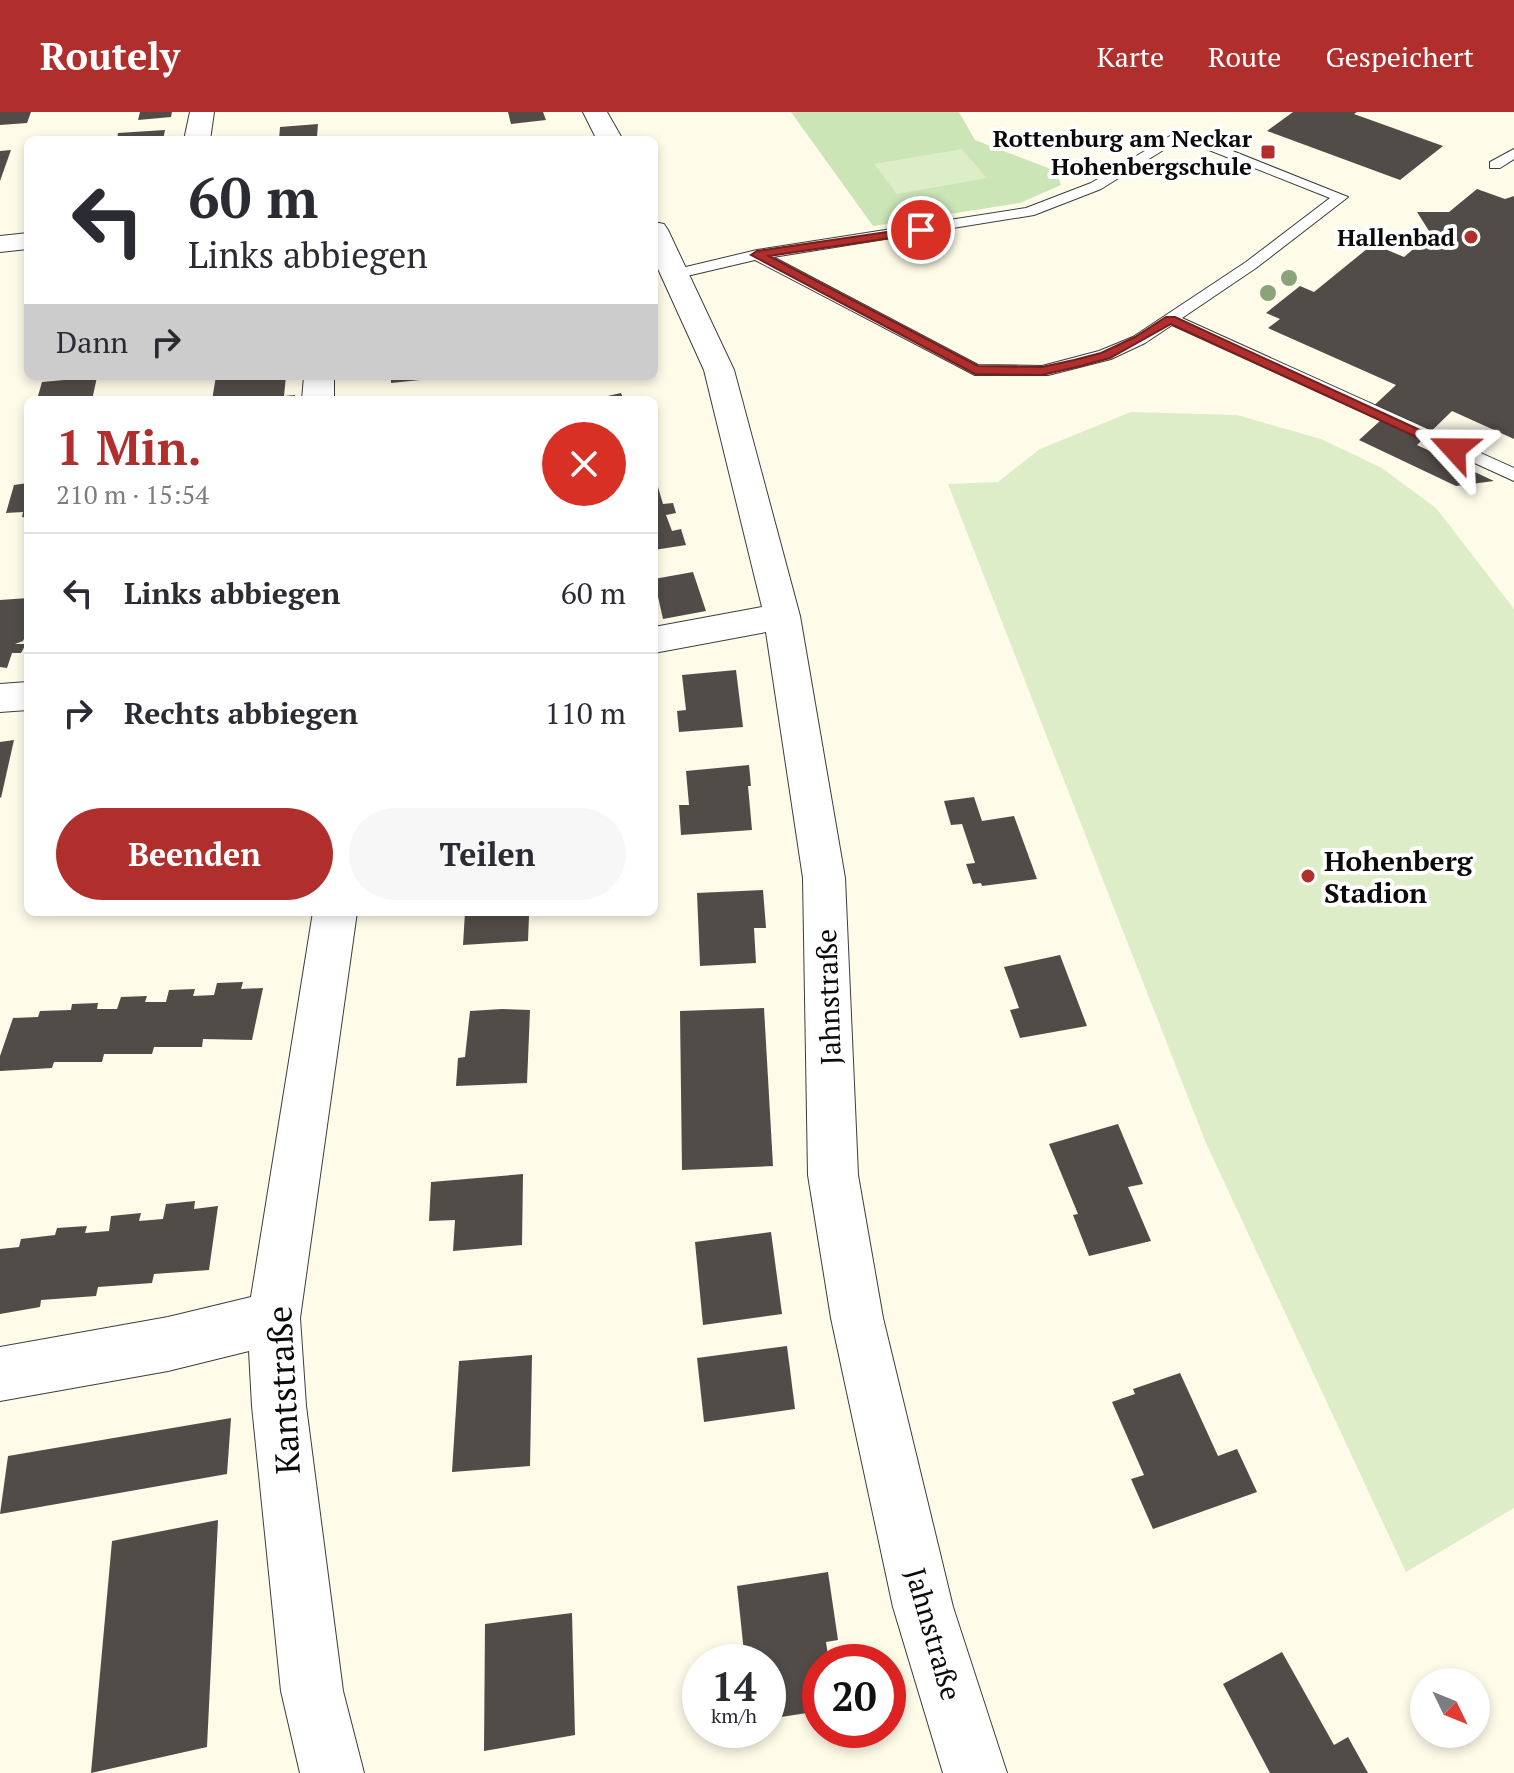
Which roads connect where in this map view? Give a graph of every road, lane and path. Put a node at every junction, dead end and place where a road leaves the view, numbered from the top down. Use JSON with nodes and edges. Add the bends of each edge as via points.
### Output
{"nodes":[{"id":1,"x":202,"y":112,"type":"edge"},
{"id":2,"x":595,"y":112,"type":"edge"},
{"id":3,"x":198,"y":136,"type":"edge"},
{"id":4,"x":608,"y":136,"type":"edge"},
{"id":5,"x":1514,"y":153,"type":"edge"},
{"id":6,"x":1495,"y":165,"type":"dead end"},
{"id":7,"x":658,"y":239,"type":"edge"},
{"id":8,"x":24,"y":241,"type":"edge"},
{"id":9,"x":0,"y":244,"type":"edge"},
{"id":10,"x":757,"y":255,"type":"junction"},
{"id":11,"x":674,"y":274,"type":"junction"},
{"id":12,"x":1171,"y":319,"type":"junction"},
{"id":13,"x":1514,"y":475,"type":"edge"},
{"id":14,"x":782,"y":616,"type":"junction"},
{"id":15,"x":658,"y":639,"type":"edge"},
{"id":16,"x":24,"y":696,"type":"edge"},
{"id":17,"x":0,"y":698,"type":"edge"},
{"id":18,"x":334,"y":916,"type":"edge"},
{"id":19,"x":274,"y":1318,"type":"junction"},
{"id":20,"x":0,"y":1374,"type":"edge"},
{"id":21,"x":332,"y":1773,"type":"edge"},
{"id":22,"x":975,"y":1773,"type":"edge"}],
"edges":[{"from":1,"to":3,"type":"street"},
{"from":2,"to":4,"type":"street"},
{"from":5,"to":6,"type":"lane"},
{"from":7,"to":11,"type":"street","name":"Jahnstraße"},
{"from":8,"to":9,"type":"street"},
{"from":10,"to":11,"type":"lane"},
{"from":10,"to":12,"type":"lane","via":[[975,370],[1042,371],[1077,364],[1139,340]]},
{"from":10,"to":12,"type":"lane","via":[[1004,218],[1081,193],[1180,134],[1341,197]]},
{"from":11,"to":14,"type":"street","name":"Jahnstraße","via":[[719,370]]},
{"from":12,"to":13,"type":"lane"},
{"from":14,"to":15,"type":"street"},
{"from":14,"to":22,"type":"street","name":"Jahnstraße","via":[[824,878],[833,1175],[857,1318],[923,1607]]},
{"from":16,"to":17,"type":"street"},
{"from":18,"to":19,"type":"street","name":"Kantstraße"},
{"from":19,"to":20,"type":"street","via":[[168,1344]]},
{"from":19,"to":21,"type":"street","name":"Kantstraße","via":[[312,1691]]}]}
